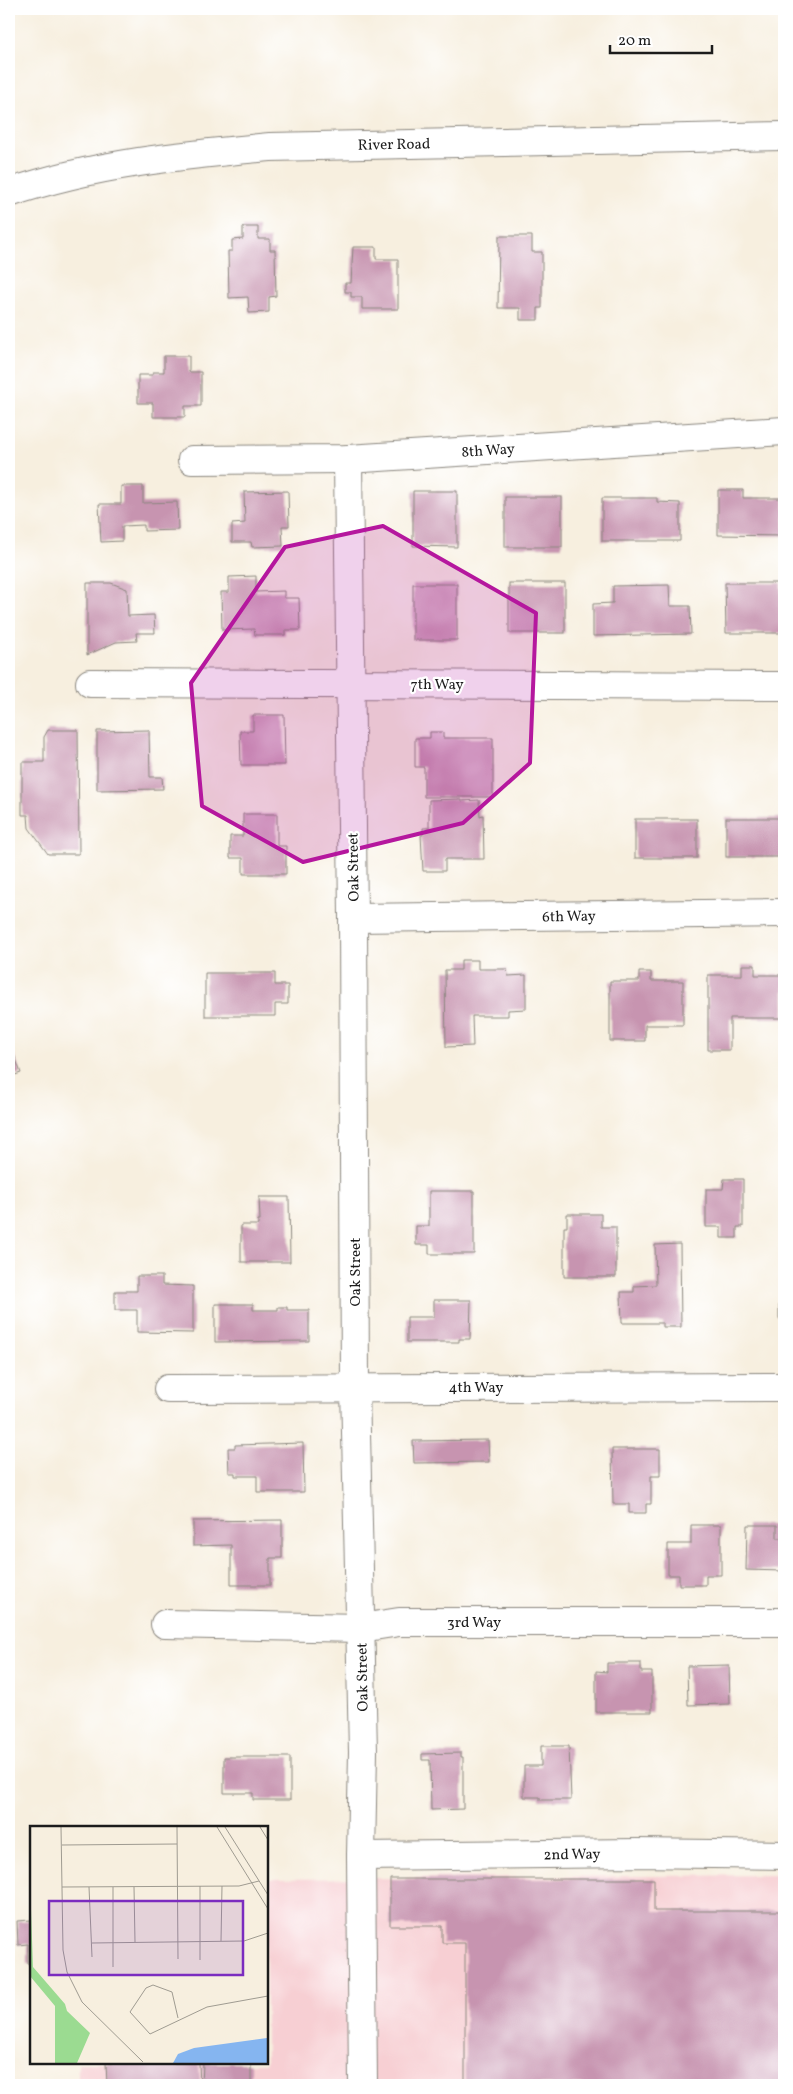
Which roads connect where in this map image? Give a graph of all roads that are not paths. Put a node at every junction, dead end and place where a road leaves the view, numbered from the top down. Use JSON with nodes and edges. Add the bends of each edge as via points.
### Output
{"nodes":[{"id":1,"x":784,"y":136,"type":"edge"},
{"id":2,"x":9,"y":193,"type":"edge"},
{"id":3,"x":784,"y":431,"type":"edge"},
{"id":4,"x":348,"y":459,"type":"junction"},
{"id":5,"x":192,"y":460,"type":"dead end"},
{"id":6,"x":90,"y":683,"type":"dead end"},
{"id":7,"x":351,"y":685,"type":"junction"},
{"id":8,"x":784,"y":686,"type":"edge"},
{"id":9,"x":784,"y":913,"type":"edge"},
{"id":10,"x":353,"y":918,"type":"junction"},
{"id":11,"x":355,"y":1387,"type":"junction"},
{"id":12,"x":784,"y":1387,"type":"edge"},
{"id":13,"x":168,"y":1389,"type":"dead end"},
{"id":14,"x":784,"y":1622,"type":"edge"},
{"id":15,"x":165,"y":1624,"type":"dead end"},
{"id":16,"x":361,"y":1628,"type":"junction"},
{"id":17,"x":784,"y":1855,"type":"edge"},
{"id":18,"x":361,"y":1856,"type":"junction"},
{"id":19,"x":364,"y":2085,"type":"edge"}],
"edges":[{"from":1,"to":2,"type":"street","name":"River Road","via":[[270,147],[195,154],[74,174]]},
{"from":3,"to":4,"type":"street","name":"8th Way"},
{"from":4,"to":5,"type":"street","name":"8th Way"},
{"from":4,"to":7,"type":"street","name":"Oak Street"},
{"from":6,"to":7,"type":"street","name":"7th Way"},
{"from":7,"to":8,"type":"street","name":"7th Way"},
{"from":7,"to":10,"type":"street","name":"Oak Street"},
{"from":9,"to":10,"type":"street","name":"6th Way"},
{"from":10,"to":11,"type":"street","name":"Oak Street"},
{"from":11,"to":12,"type":"street","name":"4th Way"},
{"from":11,"to":13,"type":"street","name":"4th Way"},
{"from":11,"to":16,"type":"street","name":"Oak Street"},
{"from":14,"to":16,"type":"street","name":"3rd Way","via":[[399,1622]]},
{"from":15,"to":16,"type":"street","name":"3rd Way"},
{"from":16,"to":18,"type":"street","name":"Oak Street"},
{"from":17,"to":18,"type":"street","name":"2nd Way"},
{"from":18,"to":19,"type":"street","name":"Oak Street"}]}
